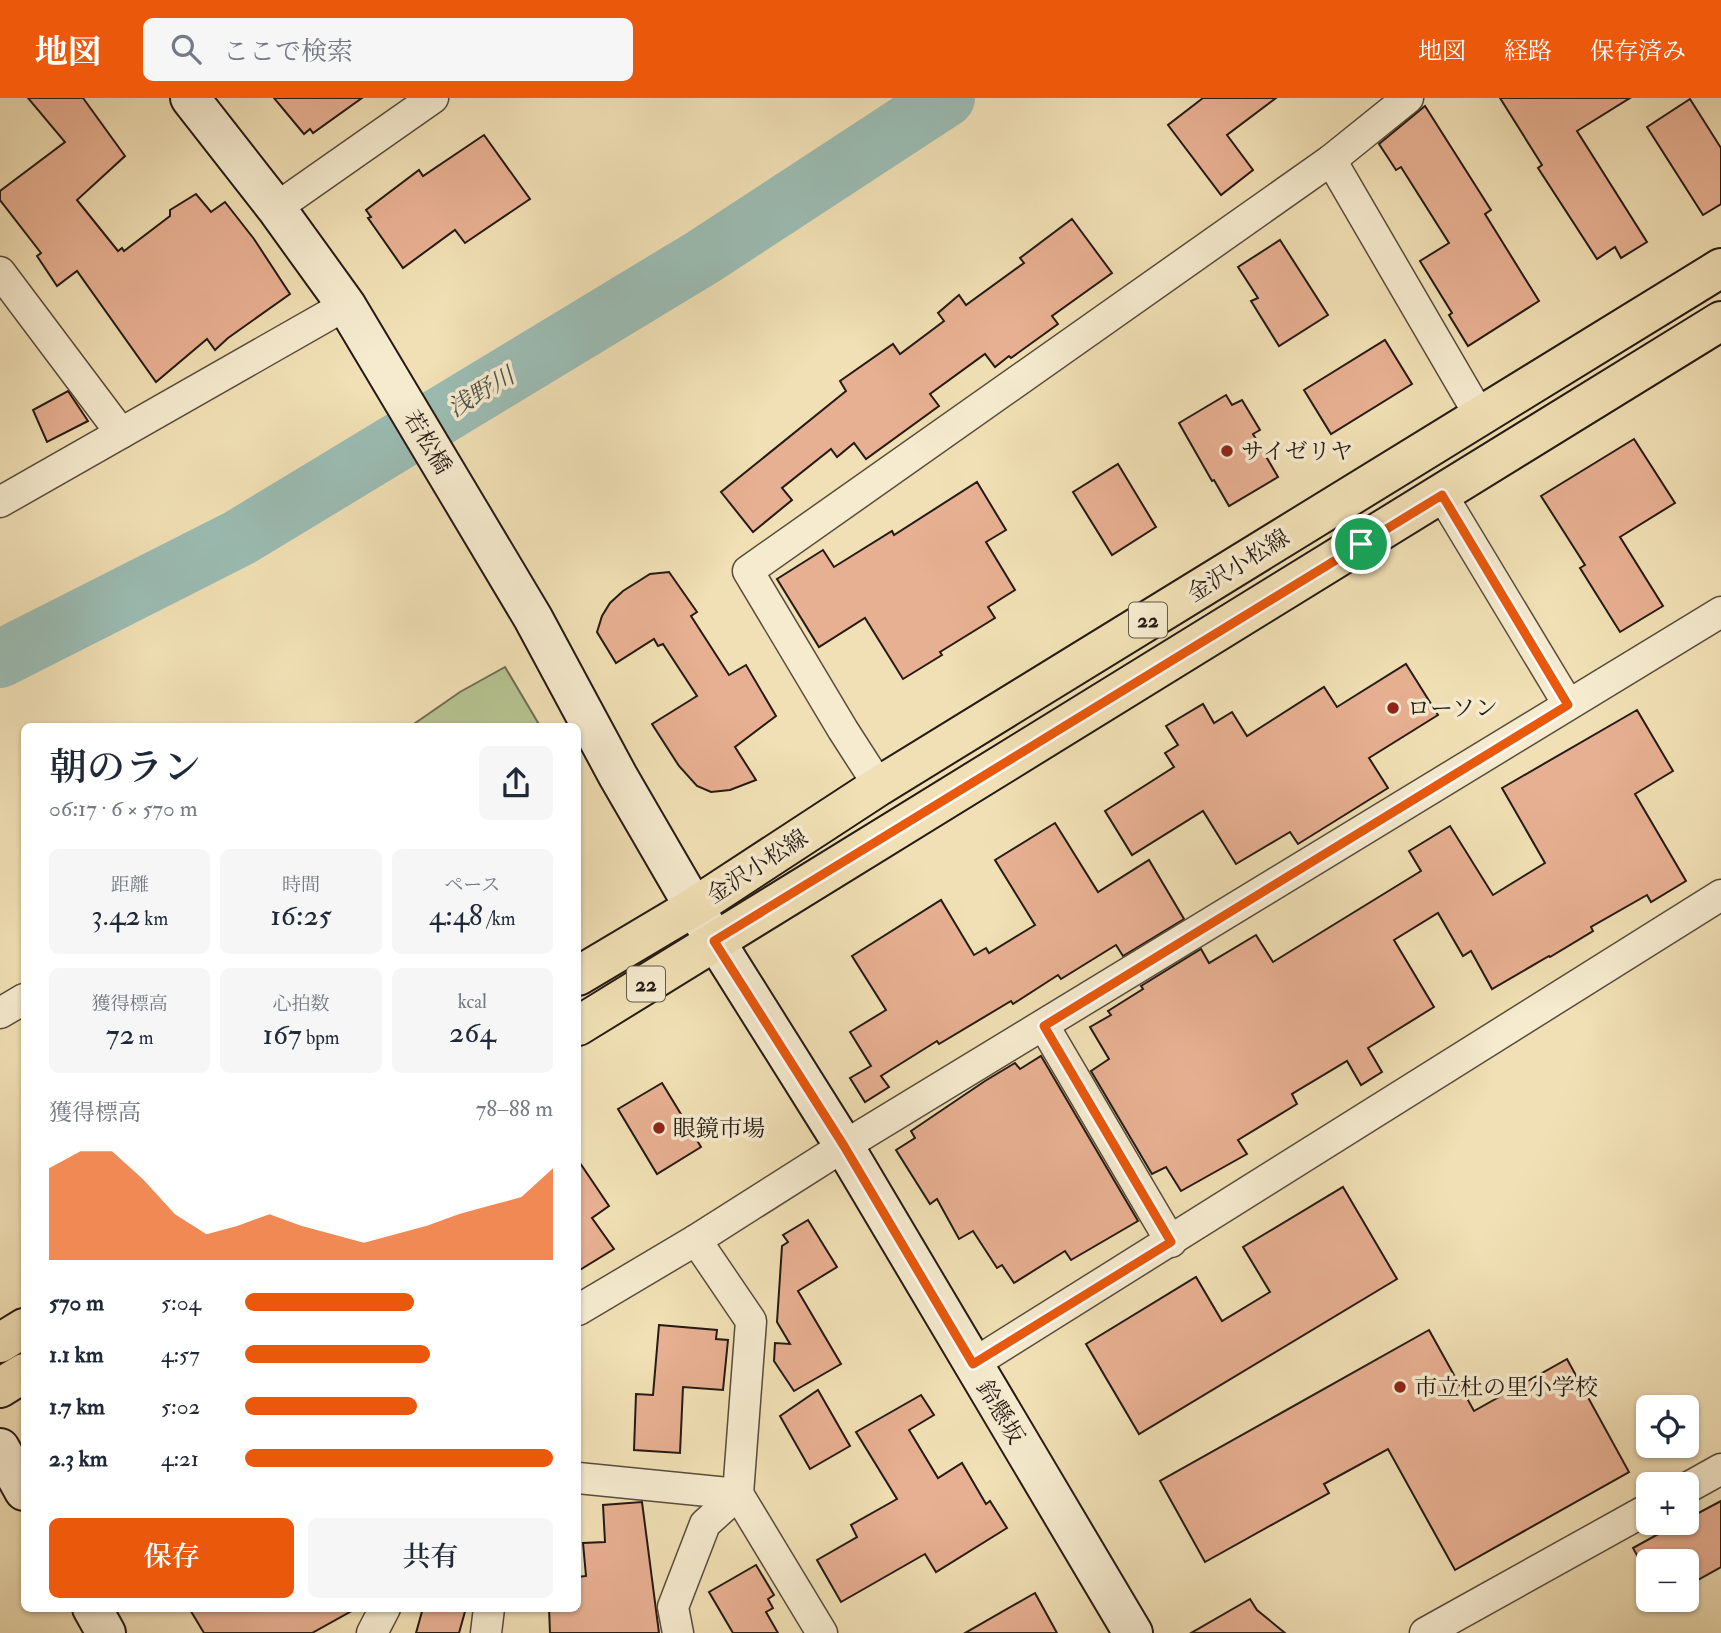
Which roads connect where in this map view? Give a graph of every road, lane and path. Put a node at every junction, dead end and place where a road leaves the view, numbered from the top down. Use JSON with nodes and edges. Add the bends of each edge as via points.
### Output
{"nodes":[{"id":1,"x":190,"y":98,"type":"edge"},
{"id":2,"x":433,"y":98,"type":"edge"},
{"id":3,"x":1408,"y":98,"type":"edge"},
{"id":4,"x":1331,"y":160,"type":"junction"},
{"id":5,"x":276,"y":208,"type":"junction"},
{"id":6,"x":1721,"y":268,"type":"edge"},
{"id":7,"x":0,"y":272,"type":"edge"},
{"id":8,"x":355,"y":320,"type":"junction"},
{"id":9,"x":1721,"y":321,"type":"edge"},
{"id":10,"x":1480,"y":416,"type":"junction"},
{"id":11,"x":121,"y":433,"type":"junction"},
{"id":12,"x":1442,"y":495,"type":"junction"},
{"id":13,"x":0,"y":502,"type":"edge"},
{"id":14,"x":1721,"y":612,"type":"edge"},
{"id":15,"x":1568,"y":705,"type":"junction"},
{"id":16,"x":879,"y":786,"type":"junction"},
{"id":17,"x":1721,"y":895,"type":"edge"},
{"id":18,"x":694,"y":907,"type":"junction"},
{"id":19,"x":714,"y":941,"type":"junction"},
{"id":20,"x":581,"y":974,"type":"edge"},
{"id":21,"x":21,"y":1001,"type":"edge"},
{"id":22,"x":0,"y":1013,"type":"edge"},
{"id":23,"x":581,"y":1024,"type":"edge"},
{"id":24,"x":1044,"y":1026,"type":"junction"},
{"id":25,"x":844,"y":1146,"type":"junction"},
{"id":26,"x":696,"y":1240,"type":"junction"},
{"id":27,"x":1171,"y":1242,"type":"junction"},
{"id":28,"x":581,"y":1308,"type":"edge"},
{"id":29,"x":21,"y":1330,"type":"edge"},
{"id":30,"x":0,"y":1343,"type":"edge"},
{"id":31,"x":973,"y":1364,"type":"junction"},
{"id":32,"x":21,"y":1375,"type":"edge"},
{"id":33,"x":0,"y":1388,"type":"edge"},
{"id":34,"x":0,"y":1448,"type":"edge"},
{"id":35,"x":1721,"y":1469,"type":"edge"},
{"id":36,"x":581,"y":1478,"type":"edge"},
{"id":37,"x":1699,"y":1481,"type":"edge"},
{"id":38,"x":21,"y":1485,"type":"edge"},
{"id":39,"x":738,"y":1494,"type":"junction"},
{"id":40,"x":1636,"y":1516,"type":"edge"},
{"id":41,"x":383,"y":1612,"type":"edge"},
{"id":42,"x":489,"y":1612,"type":"edge"},
{"id":43,"x":372,"y":1633,"type":"edge"},
{"id":44,"x":486,"y":1633,"type":"edge"},
{"id":45,"x":678,"y":1633,"type":"edge"},
{"id":46,"x":822,"y":1633,"type":"edge"},
{"id":47,"x":1133,"y":1633,"type":"edge"},
{"id":48,"x":1424,"y":1633,"type":"edge"}],
"edges":[{"from":1,"to":5,"type":"street","name":"若松橋"},
{"from":2,"to":5,"type":"street"},
{"from":3,"to":4,"type":"street"},
{"from":4,"to":10,"type":"street"},
{"from":4,"to":16,"type":"street","via":[[748,571]]},
{"from":5,"to":8,"type":"street","name":"若松橋"},
{"from":6,"to":10,"type":"main road","name":"金沢小松線","number":"22"},
{"from":7,"to":11,"type":"street"},
{"from":8,"to":11,"type":"street"},
{"from":8,"to":18,"type":"street","name":"若松橋","via":[[492,550]]},
{"from":9,"to":12,"type":"main road","name":"金沢小松線","number":"22"},
{"from":10,"to":16,"type":"main road","name":"金沢小松線","number":"22"},
{"from":11,"to":13,"type":"street"},
{"from":12,"to":15,"type":"street"},
{"from":12,"to":19,"type":"main road","name":"金沢小松線","number":"22"},
{"from":14,"to":15,"type":"street"},
{"from":15,"to":24,"type":"street"},
{"from":16,"to":18,"type":"main road","name":"金沢小松線","number":"22"},
{"from":17,"to":27,"type":"street"},
{"from":18,"to":19,"type":"street","name":"鈴懸坂"},
{"from":18,"to":20,"type":"main road","name":"金沢小松線","number":"22"},
{"from":19,"to":23,"type":"main road","name":"金沢小松線","number":"22"},
{"from":19,"to":25,"type":"street","name":"鈴懸坂"},
{"from":21,"to":22,"type":"street"},
{"from":24,"to":25,"type":"street"},
{"from":24,"to":27,"type":"street"},
{"from":25,"to":26,"type":"street"},
{"from":25,"to":31,"type":"street","name":"鈴懸坂"},
{"from":26,"to":28,"type":"street"},
{"from":26,"to":39,"type":"street","via":[[751,1321]]},
{"from":27,"to":31,"type":"street"},
{"from":29,"to":30,"type":"main road"},
{"from":31,"to":47,"type":"street","name":"鈴懸坂"},
{"from":32,"to":33,"type":"main road"},
{"from":34,"to":38,"type":"street"},
{"from":35,"to":37,"type":"street"},
{"from":36,"to":39,"type":"street"},
{"from":39,"to":45,"type":"street","via":[[705,1524],[673,1608]]},
{"from":39,"to":46,"type":"street"},
{"from":40,"to":48,"type":"street"},
{"from":41,"to":43,"type":"street"},
{"from":42,"to":44,"type":"street"}]}
